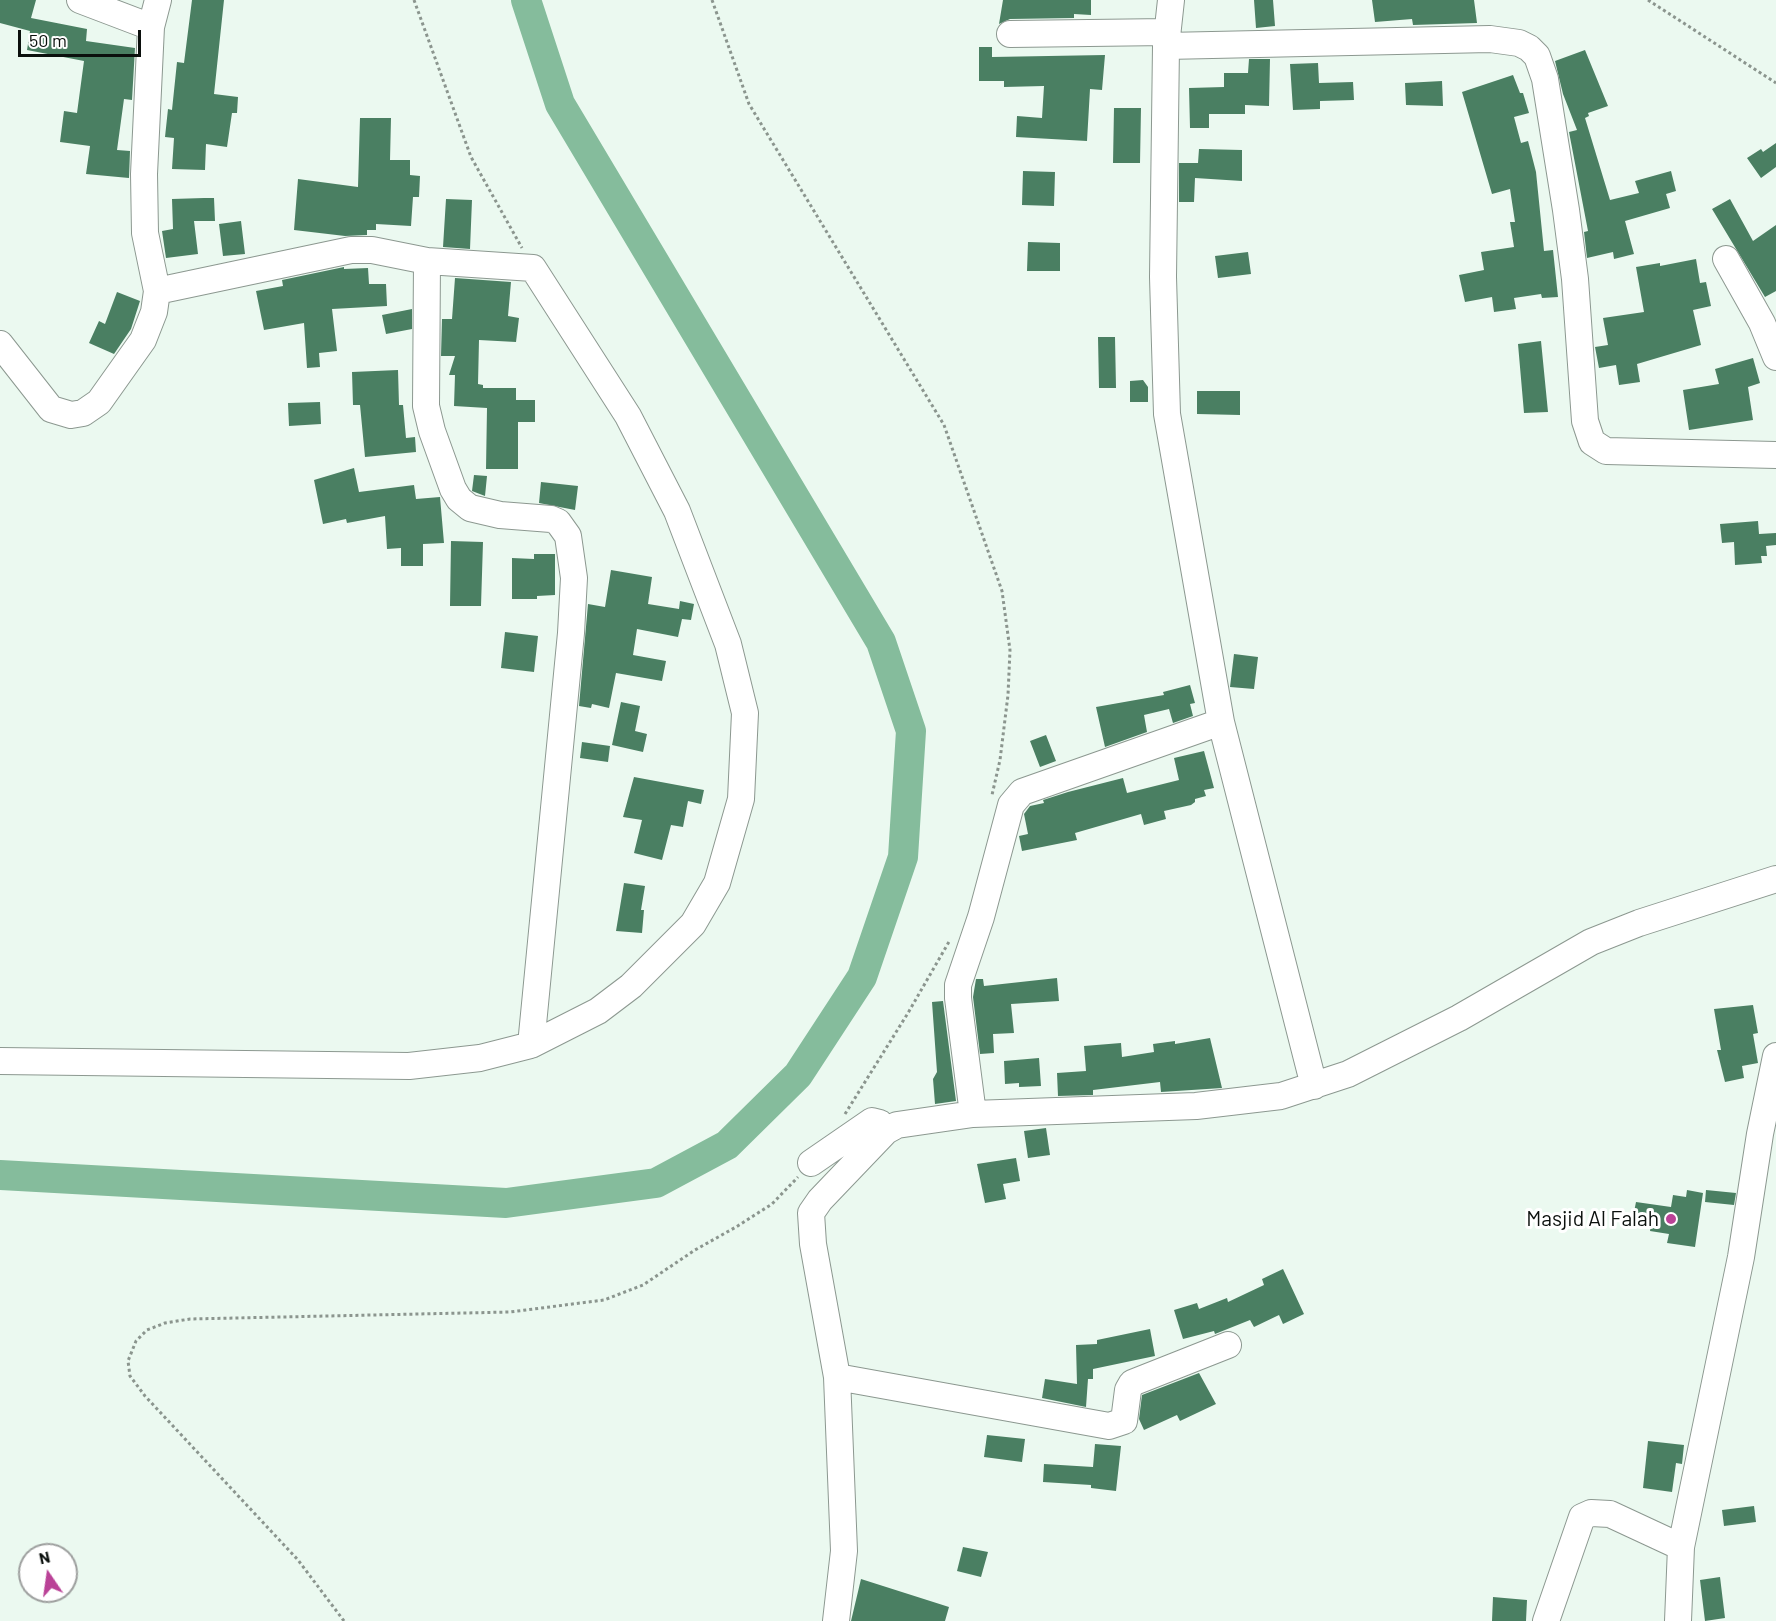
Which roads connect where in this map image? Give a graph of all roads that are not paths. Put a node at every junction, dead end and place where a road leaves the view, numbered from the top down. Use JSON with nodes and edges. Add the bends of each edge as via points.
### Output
{"nodes":[{"id":1,"x":80,"y":0,"type":"edge"},
{"id":2,"x":158,"y":0,"type":"edge"},
{"id":3,"x":1171,"y":0,"type":"edge"},
{"id":4,"x":151,"y":27,"type":"junction"},
{"id":5,"x":1010,"y":34,"type":"dead end"},
{"id":6,"x":1167,"y":39,"type":"junction"},
{"id":7,"x":1726,"y":259,"type":"dead end"},
{"id":8,"x":427,"y":261,"type":"junction"},
{"id":9,"x":157,"y":291,"type":"junction"},
{"id":10,"x":0,"y":344,"type":"edge"},
{"id":11,"x":1776,"y":357,"type":"edge"},
{"id":12,"x":1776,"y":455,"type":"edge"},
{"id":13,"x":1221,"y":722,"type":"junction"},
{"id":14,"x":1776,"y":879,"type":"edge"},
{"id":15,"x":531,"y":1045,"type":"junction"},
{"id":16,"x":1776,"y":1056,"type":"edge"},
{"id":17,"x":0,"y":1061,"type":"edge"},
{"id":18,"x":1314,"y":1086,"type":"junction"},
{"id":19,"x":973,"y":1114,"type":"junction"},
{"id":20,"x":886,"y":1131,"type":"junction"},
{"id":21,"x":811,"y":1163,"type":"dead end"},
{"id":22,"x":1228,"y":1345,"type":"dead end"},
{"id":23,"x":837,"y":1377,"type":"junction"},
{"id":24,"x":1681,"y":1547,"type":"junction"},
{"id":25,"x":836,"y":1621,"type":"edge"},
{"id":26,"x":1546,"y":1621,"type":"edge"},
{"id":27,"x":1678,"y":1621,"type":"edge"}],
"edges":[{"from":1,"to":4,"type":"street"},
{"from":2,"to":4,"type":"street"},
{"from":3,"to":6,"type":"street"},
{"from":4,"to":9,"type":"street","via":[[144,174],[146,233]]},
{"from":5,"to":6,"type":"street"},
{"from":6,"to":12,"type":"street","via":[[1490,39],[1529,48],[1537,56],[1545,79],[1566,210],[1585,421],[1592,442],[1606,451]]},
{"from":6,"to":13,"type":"street","via":[[1163,277],[1167,414]]},
{"from":7,"to":11,"type":"street"},
{"from":8,"to":9,"type":"street","via":[[372,250],[351,250]]},
{"from":8,"to":15,"type":"street","via":[[426,406],[453,489],[470,508],[551,519],[563,528],[571,547],[571,633]]},
{"from":8,"to":15,"type":"street","via":[[534,268],[628,416],[677,511],[728,644],[745,713],[741,799],[717,883],[693,924],[631,986],[598,1011]]},
{"from":9,"to":10,"type":"street","via":[[143,340],[99,402],[82,413],[71,415],[51,409]]},
{"from":13,"to":18,"type":"street"},
{"from":13,"to":19,"type":"street","via":[[1022,792],[1011,805],[958,985]]},
{"from":14,"to":18,"type":"street","via":[[1592,942],[1459,1018],[1348,1074]]},
{"from":15,"to":17,"type":"street","via":[[449,1063],[409,1066]]},
{"from":16,"to":24,"type":"street","via":[[1741,1257]]},
{"from":18,"to":19,"type":"street","via":[[1281,1096],[1196,1106]]},
{"from":19,"to":20,"type":"street","via":[[897,1125]]},
{"from":20,"to":21,"type":"street","via":[[880,1123],[872,1121]]},
{"from":20,"to":23,"type":"street","via":[[811,1213]]},
{"from":22,"to":23,"type":"street","via":[[1132,1383],[1124,1421],[1108,1426]]},
{"from":23,"to":25,"type":"street","via":[[844,1551]]},
{"from":24,"to":26,"type":"street","via":[[1610,1514],[1591,1513],[1582,1517]]},
{"from":24,"to":27,"type":"street"}]}
